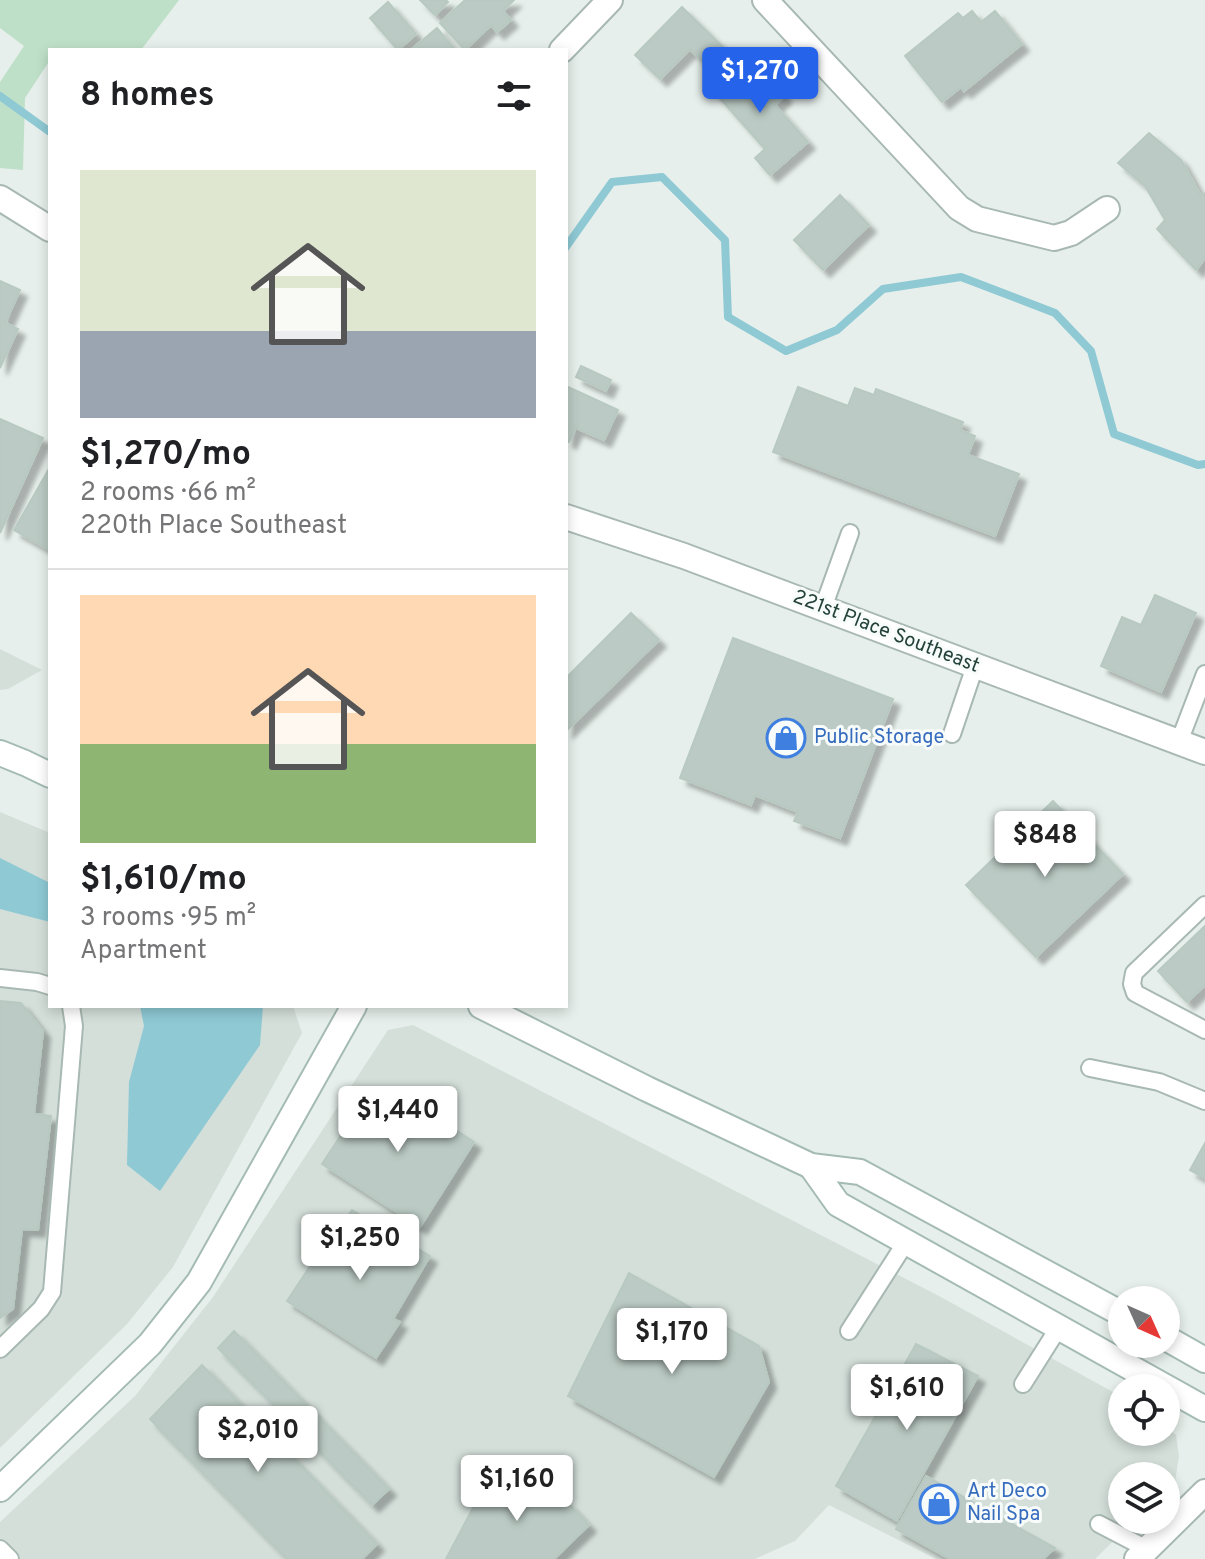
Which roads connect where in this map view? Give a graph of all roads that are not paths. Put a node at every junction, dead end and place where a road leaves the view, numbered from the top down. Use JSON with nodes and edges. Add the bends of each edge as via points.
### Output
{"nodes":[{"id":1,"x":610,"y":0,"type":"edge"},
{"id":2,"x":765,"y":0,"type":"edge"},
{"id":3,"x":564,"y":48,"type":"edge"},
{"id":4,"x":0,"y":198,"type":"edge"},
{"id":5,"x":1107,"y":209,"type":"dead end"},
{"id":6,"x":48,"y":228,"type":"edge"},
{"id":7,"x":568,"y":518,"type":"edge"},
{"id":8,"x":850,"y":533,"type":"dead end"},
{"id":9,"x":823,"y":608,"type":"junction"},
{"id":10,"x":975,"y":666,"type":"junction"},
{"id":11,"x":1205,"y":674,"type":"edge"},
{"id":12,"x":952,"y":734,"type":"dead end"},
{"id":13,"x":1179,"y":742,"type":"junction"},
{"id":14,"x":1205,"y":752,"type":"edge"},
{"id":15,"x":0,"y":753,"type":"edge"},
{"id":16,"x":48,"y":774,"type":"edge"},
{"id":17,"x":1205,"y":905,"type":"edge"},
{"id":18,"x":0,"y":978,"type":"edge"},
{"id":19,"x":48,"y":985,"type":"edge"},
{"id":20,"x":71,"y":1008,"type":"edge"},
{"id":21,"x":353,"y":1008,"type":"edge"},
{"id":22,"x":485,"y":1008,"type":"edge"},
{"id":23,"x":1205,"y":1030,"type":"edge"},
{"id":24,"x":1090,"y":1068,"type":"dead end"},
{"id":25,"x":1205,"y":1101,"type":"edge"},
{"id":26,"x":811,"y":1166,"type":"junction"},
{"id":27,"x":906,"y":1242,"type":"junction"},
{"id":28,"x":1108,"y":1306,"type":"edge"},
{"id":29,"x":1059,"y":1327,"type":"junction"},
{"id":30,"x":849,"y":1331,"type":"dead end"},
{"id":31,"x":1180,"y":1346,"type":"edge"},
{"id":32,"x":0,"y":1349,"type":"edge"},
{"id":33,"x":1205,"y":1360,"type":"edge"},
{"id":34,"x":1023,"y":1384,"type":"dead end"},
{"id":35,"x":1205,"y":1409,"type":"edge"},
{"id":36,"x":0,"y":1489,"type":"edge"},
{"id":37,"x":1205,"y":1492,"type":"edge"},
{"id":38,"x":1099,"y":1524,"type":"dead end"},
{"id":39,"x":0,"y":1549,"type":"edge"},
{"id":40,"x":1142,"y":1554,"type":"edge"},
{"id":41,"x":10,"y":1559,"type":"edge"}],
"edges":[{"from":1,"to":3,"type":"street"},
{"from":2,"to":5,"type":"street","via":[[968,214],[1054,238]]},
{"from":4,"to":6,"type":"street"},
{"from":7,"to":9,"type":"street","name":"221st Place Southeast"},
{"from":8,"to":9,"type":"lane"},
{"from":9,"to":10,"type":"street","name":"221st Place Southeast"},
{"from":10,"to":12,"type":"lane"},
{"from":10,"to":13,"type":"street","name":"221st Place Southeast"},
{"from":11,"to":13,"type":"lane"},
{"from":13,"to":14,"type":"street","name":"221st Place Southeast"},
{"from":15,"to":16,"type":"street"},
{"from":17,"to":23,"type":"lane","via":[[1134,973],[1132,984],[1135,993]]},
{"from":18,"to":19,"type":"lane"},
{"from":20,"to":32,"type":"lane","via":[[52,1292]]},
{"from":21,"to":36,"type":"street","via":[[199,1282],[150,1344]]},
{"from":22,"to":26,"type":"street"},
{"from":24,"to":25,"type":"lane","via":[[1159,1082]]},
{"from":26,"to":27,"type":"street","via":[[838,1204]]},
{"from":26,"to":28,"type":"street","via":[[860,1172]]},
{"from":27,"to":29,"type":"street"},
{"from":27,"to":30,"type":"lane"},
{"from":29,"to":34,"type":"lane"},
{"from":29,"to":35,"type":"street"},
{"from":31,"to":33,"type":"street"},
{"from":37,"to":40,"type":"street"},
{"from":38,"to":40,"type":"lane"},
{"from":39,"to":41,"type":"lane"}]}
